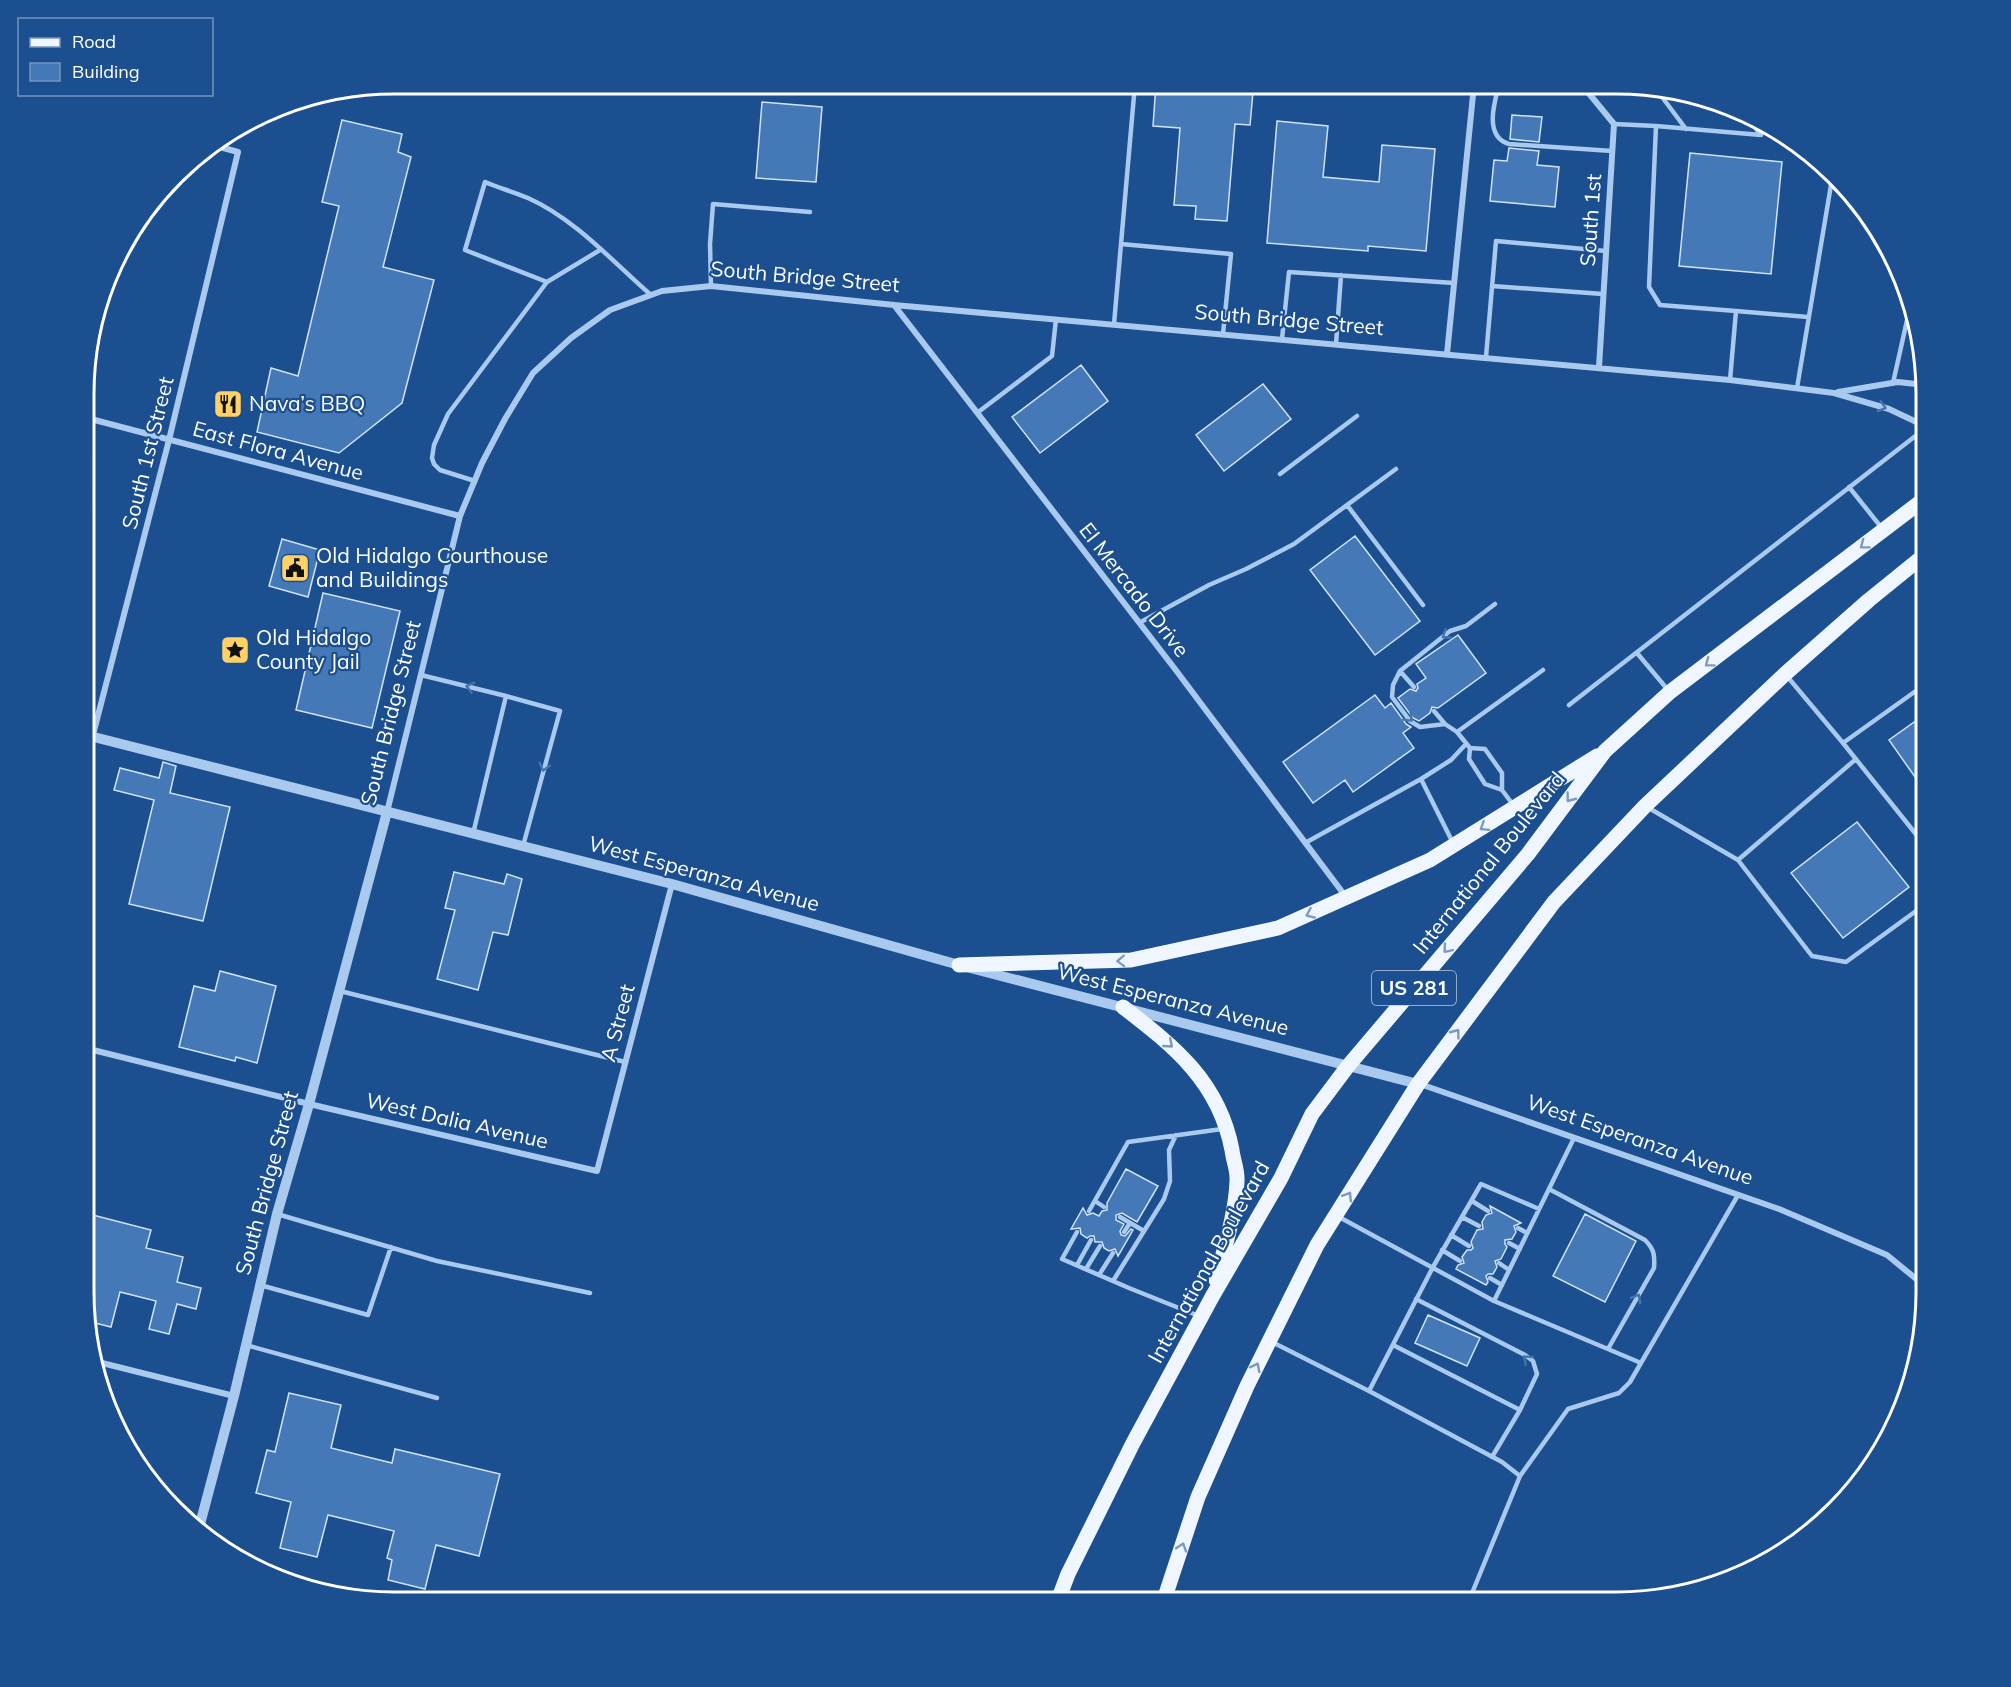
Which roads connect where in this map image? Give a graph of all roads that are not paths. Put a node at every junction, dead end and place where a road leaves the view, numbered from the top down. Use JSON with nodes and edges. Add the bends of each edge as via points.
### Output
{"nodes":[{"id":1,"x":1134,"y":95,"type":"edge"},
{"id":2,"x":1473,"y":95,"type":"edge"},
{"id":3,"x":1496,"y":95,"type":"edge"},
{"id":4,"x":1590,"y":95,"type":"edge"},
{"id":5,"x":1663,"y":98,"type":"edge"},
{"id":6,"x":1614,"y":124,"type":"junction"},
{"id":7,"x":1656,"y":126,"type":"junction"},
{"id":8,"x":1686,"y":129,"type":"junction"},
{"id":9,"x":1756,"y":129,"type":"edge"},
{"id":10,"x":224,"y":148,"type":"edge"},
{"id":11,"x":1612,"y":151,"type":"junction"},
{"id":12,"x":1831,"y":184,"type":"edge"},
{"id":13,"x":810,"y":212,"type":"dead end"},
{"id":14,"x":1121,"y":244,"type":"junction"},
{"id":15,"x":600,"y":250,"type":"junction"},
{"id":16,"x":1606,"y":251,"type":"junction"},
{"id":17,"x":1341,"y":275,"type":"junction"},
{"id":18,"x":547,"y":282,"type":"junction"},
{"id":19,"x":1454,"y":283,"type":"junction"},
{"id":20,"x":1492,"y":285,"type":"junction"},
{"id":21,"x":711,"y":286,"type":"junction"},
{"id":22,"x":1603,"y":294,"type":"junction"},
{"id":23,"x":651,"y":295,"type":"junction"},
{"id":24,"x":894,"y":305,"type":"junction"},
{"id":25,"x":1736,"y":311,"type":"junction"},
{"id":26,"x":1808,"y":316,"type":"junction"},
{"id":27,"x":1056,"y":319,"type":"junction"},
{"id":28,"x":1907,"y":321,"type":"edge"},
{"id":29,"x":1114,"y":324,"type":"junction"},
{"id":30,"x":1223,"y":334,"type":"junction"},
{"id":31,"x":1282,"y":339,"type":"junction"},
{"id":32,"x":1336,"y":344,"type":"junction"},
{"id":33,"x":1447,"y":354,"type":"junction"},
{"id":34,"x":1486,"y":357,"type":"junction"},
{"id":35,"x":1599,"y":367,"type":"junction"},
{"id":36,"x":1730,"y":380,"type":"junction"},
{"id":37,"x":1893,"y":383,"type":"junction"},
{"id":38,"x":1916,"y":384,"type":"edge"},
{"id":39,"x":1797,"y":388,"type":"junction"},
{"id":40,"x":1834,"y":393,"type":"junction"},
{"id":41,"x":977,"y":413,"type":"junction"},
{"id":42,"x":1357,"y":416,"type":"dead end"},
{"id":43,"x":94,"y":420,"type":"edge"},
{"id":44,"x":1916,"y":422,"type":"edge"},
{"id":45,"x":1916,"y":436,"type":"edge"},
{"id":46,"x":169,"y":440,"type":"junction"},
{"id":47,"x":1396,"y":469,"type":"dead end"},
{"id":48,"x":1280,"y":474,"type":"dead end"},
{"id":49,"x":475,"y":481,"type":"junction"},
{"id":50,"x":1849,"y":488,"type":"junction"},
{"id":51,"x":1916,"y":504,"type":"edge"},
{"id":52,"x":1347,"y":505,"type":"junction"},
{"id":53,"x":460,"y":516,"type":"junction"},
{"id":54,"x":1883,"y":530,"type":"junction"},
{"id":55,"x":1916,"y":562,"type":"edge"},
{"id":56,"x":1495,"y":604,"type":"dead end"},
{"id":57,"x":1423,"y":605,"type":"dead end"},
{"id":58,"x":1139,"y":623,"type":"junction"},
{"id":59,"x":1637,"y":653,"type":"junction"},
{"id":60,"x":1543,"y":670,"type":"dead end"},
{"id":61,"x":1400,"y":671,"type":"junction"},
{"id":62,"x":1785,"y":674,"type":"junction"},
{"id":63,"x":421,"y":675,"type":"junction"},
{"id":64,"x":1414,"y":687,"type":"dead end"},
{"id":65,"x":1916,"y":690,"type":"edge"},
{"id":66,"x":1670,"y":692,"type":"junction"},
{"id":67,"x":506,"y":696,"type":"junction"},
{"id":68,"x":1569,"y":705,"type":"dead end"},
{"id":69,"x":1434,"y":711,"type":"dead end"},
{"id":70,"x":94,"y":718,"type":"edge"},
{"id":71,"x":1445,"y":724,"type":"junction"},
{"id":72,"x":1456,"y":732,"type":"junction"},
{"id":73,"x":94,"y":737,"type":"edge"},
{"id":74,"x":1843,"y":743,"type":"junction"},
{"id":75,"x":1468,"y":746,"type":"junction"},
{"id":76,"x":1605,"y":751,"type":"junction"},
{"id":77,"x":1856,"y":759,"type":"junction"},
{"id":78,"x":1421,"y":779,"type":"junction"},
{"id":79,"x":1502,"y":790,"type":"junction"},
{"id":80,"x":1645,"y":806,"type":"junction"},
{"id":81,"x":1515,"y":807,"type":"junction"},
{"id":82,"x":387,"y":812,"type":"junction"},
{"id":83,"x":472,"y":834,"type":"junction"},
{"id":84,"x":1916,"y":834,"type":"edge"},
{"id":85,"x":1305,"y":843,"type":"junction"},
{"id":86,"x":1455,"y":845,"type":"junction"},
{"id":87,"x":522,"y":846,"type":"junction"},
{"id":88,"x":1738,"y":860,"type":"junction"},
{"id":89,"x":672,"y":884,"type":"junction"},
{"id":90,"x":1346,"y":897,"type":"junction"},
{"id":91,"x":1916,"y":911,"type":"edge"},
{"id":92,"x":959,"y":966,"type":"junction"},
{"id":93,"x":338,"y":990,"type":"junction"},
{"id":94,"x":1123,"y":1007,"type":"junction"},
{"id":95,"x":94,"y":1050,"type":"edge"},
{"id":96,"x":626,"y":1062,"type":"junction"},
{"id":97,"x":1348,"y":1066,"type":"junction"},
{"id":98,"x":1418,"y":1084,"type":"junction"},
{"id":99,"x":309,"y":1104,"type":"junction"},
{"id":100,"x":1227,"y":1128,"type":"junction"},
{"id":101,"x":1176,"y":1135,"type":"junction"},
{"id":102,"x":1574,"y":1138,"type":"junction"},
{"id":103,"x":597,"y":1171,"type":"joint"},
{"id":104,"x":1549,"y":1189,"type":"junction"},
{"id":105,"x":1738,"y":1195,"type":"junction"},
{"id":106,"x":1095,"y":1201,"type":"junction"},
{"id":107,"x":1472,"y":1201,"type":"junction"},
{"id":108,"x":1104,"y":1207,"type":"dead end"},
{"id":109,"x":1539,"y":1209,"type":"junction"},
{"id":110,"x":1089,"y":1211,"type":"dead end"},
{"id":111,"x":1488,"y":1211,"type":"dead end"},
{"id":112,"x":277,"y":1214,"type":"junction"},
{"id":113,"x":1335,"y":1216,"type":"junction"},
{"id":114,"x":1120,"y":1217,"type":"dead end"},
{"id":115,"x":1462,"y":1217,"type":"junction"},
{"id":116,"x":1130,"y":1223,"type":"junction"},
{"id":117,"x":1479,"y":1226,"type":"dead end"},
{"id":118,"x":1518,"y":1228,"type":"dead end"},
{"id":119,"x":1144,"y":1231,"type":"junction"},
{"id":120,"x":1077,"y":1232,"type":"dead end"},
{"id":121,"x":1124,"y":1233,"type":"dead end"},
{"id":122,"x":1527,"y":1233,"type":"junction"},
{"id":123,"x":1451,"y":1235,"type":"junction"},
{"id":124,"x":1091,"y":1240,"type":"dead end"},
{"id":125,"x":1509,"y":1244,"type":"dead end"},
{"id":126,"x":1100,"y":1246,"type":"dead end"},
{"id":127,"x":1469,"y":1246,"type":"dead end"},
{"id":128,"x":391,"y":1247,"type":"junction"},
{"id":129,"x":1520,"y":1249,"type":"junction"},
{"id":130,"x":1442,"y":1250,"type":"junction"},
{"id":131,"x":1113,"y":1253,"type":"dead end"},
{"id":132,"x":1460,"y":1261,"type":"dead end"},
{"id":133,"x":1499,"y":1263,"type":"dead end"},
{"id":134,"x":1077,"y":1265,"type":"junction"},
{"id":135,"x":1433,"y":1267,"type":"junction"},
{"id":136,"x":1086,"y":1269,"type":"junction"},
{"id":137,"x":1509,"y":1269,"type":"junction"},
{"id":138,"x":1099,"y":1275,"type":"junction"},
{"id":139,"x":1490,"y":1278,"type":"dead end"},
{"id":140,"x":1916,"y":1279,"type":"edge"},
{"id":141,"x":1113,"y":1281,"type":"junction"},
{"id":142,"x":260,"y":1285,"type":"junction"},
{"id":143,"x":1502,"y":1285,"type":"junction"},
{"id":144,"x":590,"y":1293,"type":"dead end"},
{"id":145,"x":1212,"y":1297,"type":"junction"},
{"id":146,"x":1416,"y":1299,"type":"junction"},
{"id":147,"x":1494,"y":1301,"type":"junction"},
{"id":148,"x":1202,"y":1317,"type":"junction"},
{"id":149,"x":1269,"y":1341,"type":"junction"},
{"id":150,"x":246,"y":1345,"type":"junction"},
{"id":151,"x":1393,"y":1345,"type":"junction"},
{"id":152,"x":1608,"y":1348,"type":"junction"},
{"id":153,"x":103,"y":1363,"type":"edge"},
{"id":154,"x":1641,"y":1363,"type":"junction"},
{"id":155,"x":1369,"y":1390,"type":"junction"},
{"id":156,"x":234,"y":1396,"type":"junction"},
{"id":157,"x":437,"y":1398,"type":"dead end"},
{"id":158,"x":1520,"y":1410,"type":"junction"},
{"id":159,"x":1492,"y":1457,"type":"junction"},
{"id":160,"x":1520,"y":1476,"type":"junction"},
{"id":161,"x":201,"y":1521,"type":"edge"},
{"id":162,"x":1061,"y":1592,"type":"edge"},
{"id":163,"x":1167,"y":1592,"type":"edge"},
{"id":164,"x":1473,"y":1592,"type":"edge"}],
"edges":[{"from":1,"to":14,"type":"lane"},
{"from":2,"to":19,"type":"street"},
{"from":3,"to":11,"type":"lane","via":[[1494,133],[1501,141]]},
{"from":4,"to":6,"type":"street"},
{"from":5,"to":8,"type":"lane"},
{"from":6,"to":7,"type":"lane"},
{"from":6,"to":11,"type":"street","name":"South 1st"},
{"from":7,"to":8,"type":"lane"},
{"from":7,"to":25,"type":"lane","via":[[1649,287],[1660,305]]},
{"from":8,"to":9,"type":"lane","via":[[1761,135]]},
{"from":10,"to":46,"type":"street","name":"South 1st Street","via":[[238,152]]},
{"from":11,"to":16,"type":"street","name":"South 1st"},
{"from":12,"to":26,"type":"lane"},
{"from":13,"to":21,"type":"lane","via":[[713,204]]},
{"from":14,"to":29,"type":"lane"},
{"from":14,"to":30,"type":"lane","via":[[1231,254]]},
{"from":15,"to":18,"type":"lane"},
{"from":15,"to":18,"type":"lane","via":[[529,199],[484,182],[465,250]]},
{"from":15,"to":23,"type":"lane"},
{"from":16,"to":20,"type":"lane","via":[[1496,241]]},
{"from":16,"to":22,"type":"street","name":"South 1st"},
{"from":17,"to":19,"type":"lane"},
{"from":17,"to":31,"type":"lane","via":[[1289,272]]},
{"from":17,"to":32,"type":"lane"},
{"from":18,"to":49,"type":"lane","via":[[448,414],[434,446],[434,465]]},
{"from":19,"to":33,"type":"street"},
{"from":20,"to":22,"type":"lane"},
{"from":20,"to":34,"type":"lane"},
{"from":21,"to":23,"type":"street","name":"South Bridge Street"},
{"from":21,"to":24,"type":"street","name":"South Bridge Street"},
{"from":22,"to":35,"type":"street","name":"South 1st"},
{"from":23,"to":49,"type":"street","name":"South Bridge Street","via":[[610,310],[571,338],[533,374],[505,418]]},
{"from":24,"to":27,"type":"street","name":"South Bridge Street"},
{"from":24,"to":41,"type":"street","name":"El Mercado Drive"},
{"from":25,"to":26,"type":"lane"},
{"from":25,"to":36,"type":"lane"},
{"from":26,"to":39,"type":"lane"},
{"from":27,"to":29,"type":"street","name":"South Bridge Street"},
{"from":27,"to":41,"type":"lane","via":[[1052,356]]},
{"from":28,"to":37,"type":"lane"},
{"from":29,"to":30,"type":"street","name":"South Bridge Street"},
{"from":30,"to":31,"type":"street","name":"South Bridge Street"},
{"from":31,"to":32,"type":"street","name":"South Bridge Street"},
{"from":32,"to":33,"type":"street","name":"South Bridge Street"},
{"from":33,"to":34,"type":"street","name":"South Bridge Street"},
{"from":34,"to":35,"type":"street","name":"South Bridge Street"},
{"from":35,"to":36,"type":"street","name":"South Bridge Street"},
{"from":36,"to":39,"type":"street","name":"South Bridge Street"},
{"from":37,"to":38,"type":"street","name":"South Bridge Street"},
{"from":37,"to":40,"type":"street","name":"South Bridge Street"},
{"from":39,"to":40,"type":"street","name":"South Bridge Street"},
{"from":40,"to":44,"type":"street","name":"South Bridge Street","one_way":true,"via":[[1889,409]]},
{"from":41,"to":58,"type":"street","name":"El Mercado Drive"},
{"from":42,"to":48,"type":"lane"},
{"from":43,"to":46,"type":"street","name":"East Flora Avenue"},
{"from":45,"to":50,"type":"lane"},
{"from":46,"to":53,"type":"street","name":"East Flora Avenue"},
{"from":46,"to":70,"type":"street","name":"South 1st Street"},
{"from":47,"to":52,"type":"lane"},
{"from":49,"to":53,"type":"street","name":"South Bridge Street"},
{"from":50,"to":54,"type":"lane"},
{"from":50,"to":59,"type":"lane"},
{"from":51,"to":54,"type":"main road","name":"International Boulevard","number":"US 281"},
{"from":52,"to":57,"type":"lane"},
{"from":52,"to":58,"type":"lane","via":[[1294,544]]},
{"from":53,"to":63,"type":"street","name":"South Bridge Street"},
{"from":54,"to":66,"type":"main road","name":"International Boulevard","number":"US 281","one_way":true},
{"from":55,"to":62,"type":"main road","number":"US 281"},
{"from":56,"to":61,"type":"lane","one_way":true,"via":[[1466,626],[1450,631]]},
{"from":58,"to":85,"type":"street","name":"El Mercado Drive"},
{"from":59,"to":66,"type":"lane"},
{"from":59,"to":68,"type":"lane"},
{"from":60,"to":72,"type":"lane"},
{"from":61,"to":64,"type":"lane"},
{"from":61,"to":71,"type":"lane","one_way":true,"via":[[1392,697],[1410,721],[1420,727]]},
{"from":62,"to":74,"type":"lane"},
{"from":62,"to":80,"type":"main road","number":"US 281"},
{"from":67,"to":63,"type":"lane","one_way":true},
{"from":63,"to":82,"type":"street","name":"South Bridge Street"},
{"from":65,"to":74,"type":"lane"},
{"from":66,"to":76,"type":"main road","name":"International Boulevard","number":"US 281"},
{"from":67,"to":83,"type":"lane"},
{"from":67,"to":87,"type":"lane","one_way":true,"via":[[560,711]]},
{"from":69,"to":71,"type":"lane"},
{"from":71,"to":72,"type":"lane"},
{"from":72,"to":75,"type":"lane"},
{"from":73,"to":82,"type":"street","name":"West Esperanza Avenue"},
{"from":74,"to":77,"type":"lane"},
{"from":75,"to":78,"type":"lane"},
{"from":75,"to":79,"type":"lane","via":[[1470,759],[1485,784]]},
{"from":75,"to":79,"type":"lane","via":[[1485,749],[1502,773]]},
{"from":76,"to":81,"type":"main road"},
{"from":76,"to":97,"type":"main road","name":"International Boulevard","number":"US 281","one_way":true,"via":[[1528,854]]},
{"from":77,"to":84,"type":"lane"},
{"from":77,"to":88,"type":"lane"},
{"from":78,"to":85,"type":"lane"},
{"from":78,"to":86,"type":"lane"},
{"from":79,"to":81,"type":"lane"},
{"from":80,"to":88,"type":"lane"},
{"from":98,"to":80,"type":"main road","number":"US 281","one_way":true,"via":[[1554,902]]},
{"from":81,"to":86,"type":"main road","one_way":true},
{"from":82,"to":83,"type":"street","name":"West Esperanza Avenue"},
{"from":82,"to":93,"type":"street","name":"South Bridge Street"},
{"from":83,"to":87,"type":"street","name":"West Esperanza Avenue"},
{"from":85,"to":90,"type":"street","name":"El Mercado Drive"},
{"from":86,"to":90,"type":"main road"},
{"from":87,"to":89,"type":"street","name":"West Esperanza Avenue"},
{"from":88,"to":91,"type":"lane","via":[[1812,956],[1846,962]]},
{"from":89,"to":92,"type":"street","name":"West Esperanza Avenue"},
{"from":89,"to":96,"type":"street","name":"A Street"},
{"from":90,"to":92,"type":"main road","one_way":true,"via":[[1278,928],[1131,960]]},
{"from":92,"to":94,"type":"street","name":"West Esperanza Avenue"},
{"from":93,"to":96,"type":"lane"},
{"from":93,"to":99,"type":"street","name":"South Bridge Street"},
{"from":94,"to":97,"type":"street","name":"West Esperanza Avenue"},
{"from":94,"to":100,"type":"main road","one_way":true,"via":[[1172,1046],[1204,1081]]},
{"from":95,"to":99,"type":"street","name":"West Dalia Avenue"},
{"from":96,"to":103,"type":"street","name":"A Street"},
{"from":97,"to":98,"type":"street","name":"West Esperanza Avenue"},
{"from":97,"to":145,"type":"main road","name":"International Boulevard","number":"US 281","via":[[1312,1114],[1281,1178]]},
{"from":98,"to":102,"type":"street","name":"West Esperanza Avenue"},
{"from":113,"to":98,"type":"main road","number":"US 281","one_way":true},
{"from":99,"to":103,"type":"street","name":"West Dalia Avenue"},
{"from":99,"to":112,"type":"street","name":"South Bridge Street"},
{"from":100,"to":101,"type":"lane"},
{"from":100,"to":145,"type":"main road","via":[[1238,1180]]},
{"from":101,"to":106,"type":"lane","via":[[1128,1142]]},
{"from":101,"to":119,"type":"lane","via":[[1169,1150],[1170,1181],[1164,1199]]},
{"from":102,"to":104,"type":"lane"},
{"from":102,"to":105,"type":"street","name":"West Esperanza Avenue"},
{"from":104,"to":109,"type":"lane"},
{"from":152,"to":104,"type":"lane","one_way":true,"via":[[1654,1268],[1653,1247]]},
{"from":105,"to":140,"type":"street","name":"West Esperanza Avenue","via":[[1887,1255]]},
{"from":105,"to":154,"type":"lane"},
{"from":106,"to":108,"type":"lane"},
{"from":106,"to":110,"type":"lane"},
{"from":107,"to":109,"type":"lane","via":[[1481,1184]]},
{"from":107,"to":111,"type":"lane"},
{"from":107,"to":115,"type":"lane"},
{"from":109,"to":122,"type":"lane"},
{"from":112,"to":128,"type":"lane"},
{"from":112,"to":142,"type":"street","name":"South Bridge Street"},
{"from":113,"to":135,"type":"lane"},
{"from":113,"to":149,"type":"main road","number":"US 281"},
{"from":114,"to":116,"type":"lane"},
{"from":115,"to":117,"type":"lane"},
{"from":115,"to":123,"type":"lane"},
{"from":116,"to":119,"type":"lane"},
{"from":116,"to":121,"type":"lane"},
{"from":118,"to":122,"type":"lane"},
{"from":119,"to":141,"type":"lane"},
{"from":120,"to":134,"type":"lane","via":[[1062,1259]]},
{"from":122,"to":129,"type":"lane"},
{"from":123,"to":127,"type":"lane"},
{"from":123,"to":130,"type":"lane"},
{"from":124,"to":134,"type":"lane"},
{"from":125,"to":129,"type":"lane"},
{"from":126,"to":136,"type":"lane"},
{"from":128,"to":142,"type":"lane","via":[[368,1315]]},
{"from":128,"to":144,"type":"lane","via":[[437,1261]]},
{"from":129,"to":137,"type":"lane"},
{"from":130,"to":132,"type":"lane"},
{"from":130,"to":135,"type":"lane"},
{"from":131,"to":138,"type":"lane"},
{"from":133,"to":137,"type":"lane"},
{"from":134,"to":136,"type":"lane"},
{"from":135,"to":146,"type":"lane"},
{"from":135,"to":147,"type":"lane"},
{"from":136,"to":138,"type":"lane"},
{"from":137,"to":143,"type":"lane"},
{"from":138,"to":141,"type":"lane"},
{"from":139,"to":143,"type":"lane"},
{"from":141,"to":148,"type":"lane"},
{"from":142,"to":150,"type":"street","name":"South Bridge Street"},
{"from":143,"to":147,"type":"lane"},
{"from":145,"to":148,"type":"main road","name":"International Boulevard","number":"US 281"},
{"from":146,"to":151,"type":"lane"},
{"from":158,"to":146,"type":"lane","one_way":true,"via":[[1537,1374],[1533,1361]]},
{"from":147,"to":152,"type":"lane"},
{"from":148,"to":162,"type":"main road","name":"International Boulevard","number":"US 281","via":[[1133,1443]]},
{"from":149,"to":155,"type":"lane"},
{"from":163,"to":149,"type":"main road","number":"US 281","one_way":true,"via":[[1198,1497]]},
{"from":150,"to":156,"type":"street","name":"South Bridge Street"},
{"from":150,"to":157,"type":"lane"},
{"from":151,"to":155,"type":"lane"},
{"from":151,"to":158,"type":"lane"},
{"from":152,"to":154,"type":"lane"},
{"from":153,"to":156,"type":"street"},
{"from":154,"to":160,"type":"lane","via":[[1619,1393],[1568,1409]]},
{"from":155,"to":159,"type":"lane"},
{"from":156,"to":161,"type":"street","name":"South Bridge Street"},
{"from":158,"to":159,"type":"lane"},
{"from":159,"to":160,"type":"lane"},
{"from":160,"to":164,"type":"lane"}]}
